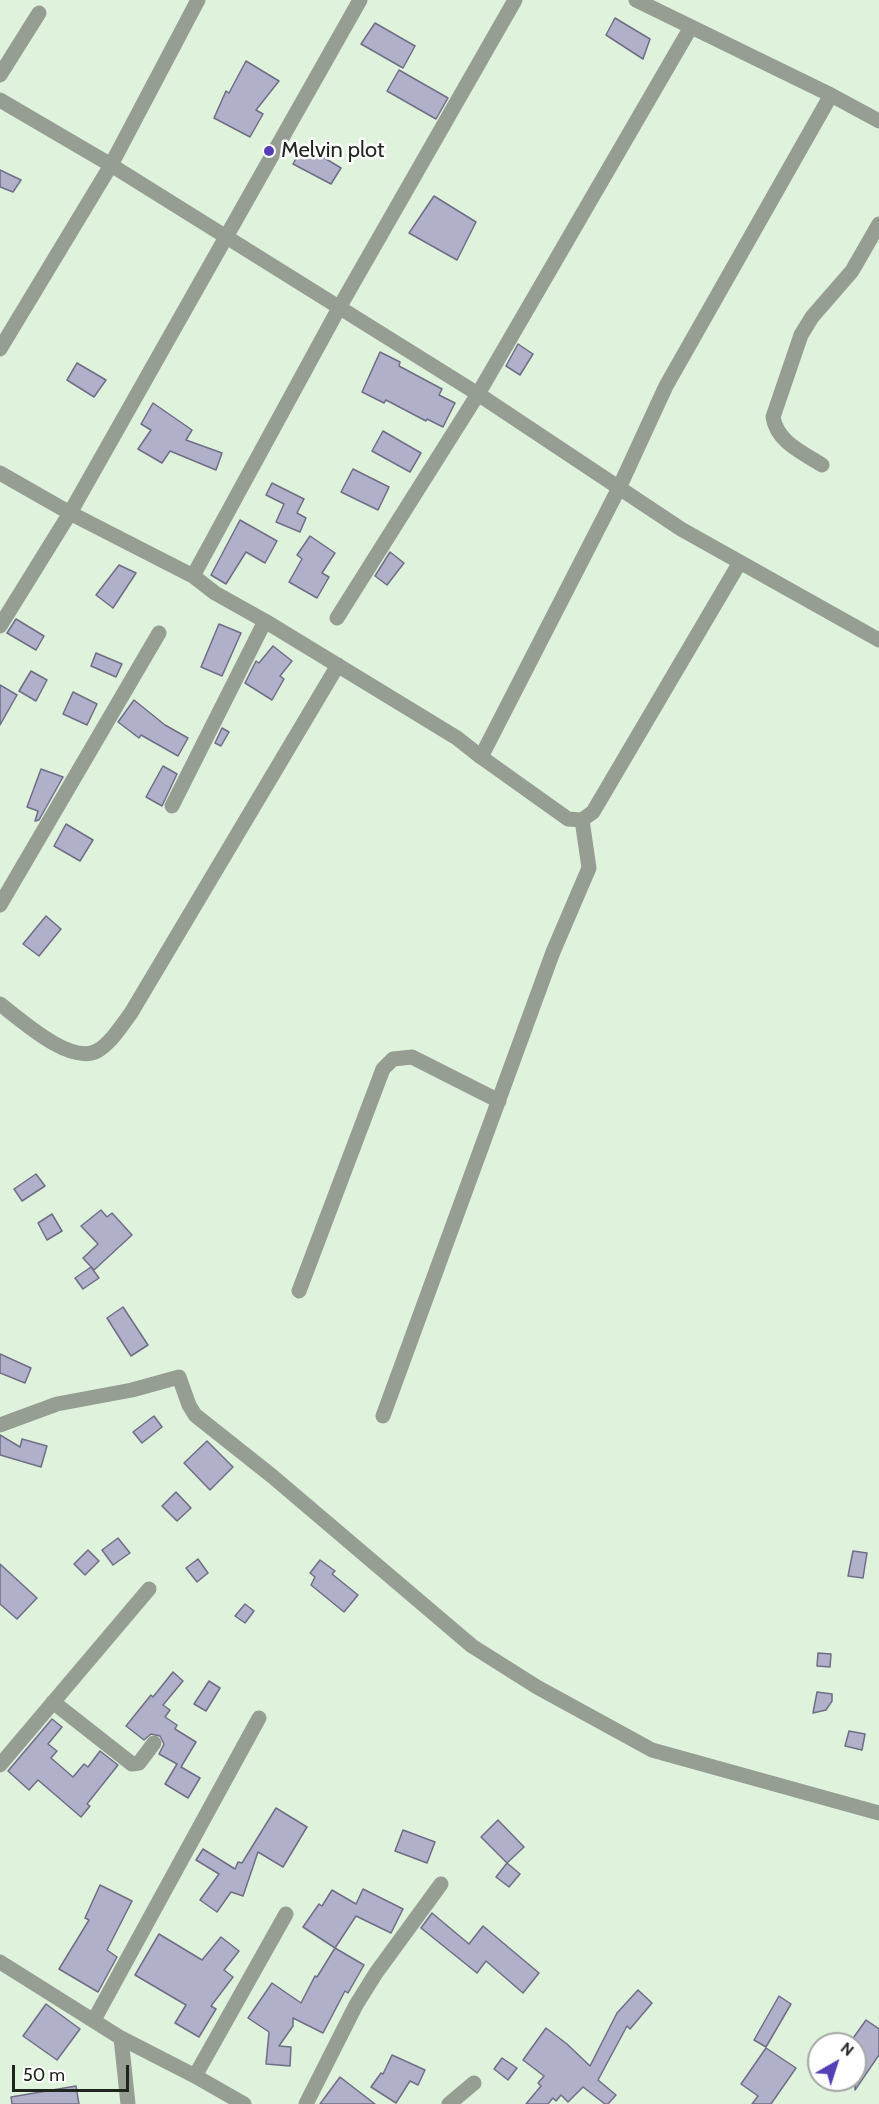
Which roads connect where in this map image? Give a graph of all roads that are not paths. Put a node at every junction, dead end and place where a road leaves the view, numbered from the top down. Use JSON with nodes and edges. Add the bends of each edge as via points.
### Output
{"nodes":[{"id":1,"x":198,"y":0,"type":"edge"},
{"id":2,"x":360,"y":0,"type":"edge"},
{"id":3,"x":515,"y":0,"type":"edge"},
{"id":4,"x":636,"y":0,"type":"edge"},
{"id":5,"x":39,"y":13,"type":"dead end"},
{"id":6,"x":691,"y":27,"type":"junction"},
{"id":7,"x":0,"y":75,"type":"edge"},
{"id":8,"x":831,"y":95,"type":"junction"},
{"id":9,"x":0,"y":100,"type":"edge"},
{"id":10,"x":879,"y":121,"type":"edge"},
{"id":11,"x":111,"y":165,"type":"junction"},
{"id":12,"x":879,"y":224,"type":"edge"},
{"id":13,"x":226,"y":237,"type":"junction"},
{"id":14,"x":339,"y":308,"type":"junction"},
{"id":15,"x":0,"y":349,"type":"edge"},
{"id":16,"x":478,"y":394,"type":"junction"},
{"id":17,"x":822,"y":465,"type":"dead end"},
{"id":18,"x":0,"y":473,"type":"edge"},
{"id":19,"x":619,"y":488,"type":"junction"},
{"id":20,"x":70,"y":513,"type":"junction"},
{"id":21,"x":740,"y":562,"type":"junction"},
{"id":22,"x":193,"y":576,"type":"junction"},
{"id":23,"x":337,"y":618,"type":"dead end"},
{"id":24,"x":265,"y":621,"type":"junction"},
{"id":25,"x":0,"y":626,"type":"edge"},
{"id":26,"x":159,"y":633,"type":"dead end"},
{"id":27,"x":879,"y":640,"type":"edge"},
{"id":28,"x":338,"y":665,"type":"junction"},
{"id":29,"x":481,"y":758,"type":"junction"},
{"id":30,"x":172,"y":806,"type":"dead end"},
{"id":31,"x":582,"y":820,"type":"junction"},
{"id":32,"x":0,"y":905,"type":"edge"},
{"id":33,"x":0,"y":1004,"type":"edge"},
{"id":34,"x":499,"y":1101,"type":"junction"},
{"id":35,"x":299,"y":1291,"type":"dead end"},
{"id":36,"x":383,"y":1416,"type":"dead end"},
{"id":37,"x":0,"y":1425,"type":"edge"},
{"id":38,"x":149,"y":1589,"type":"dead end"},
{"id":39,"x":53,"y":1702,"type":"junction"},
{"id":40,"x":259,"y":1719,"type":"dead end"},
{"id":41,"x":154,"y":1743,"type":"dead end"},
{"id":42,"x":0,"y":1765,"type":"edge"},
{"id":43,"x":879,"y":1813,"type":"edge"},
{"id":44,"x":441,"y":1884,"type":"dead end"},
{"id":45,"x":286,"y":1914,"type":"dead end"},
{"id":46,"x":0,"y":1962,"type":"edge"},
{"id":47,"x":94,"y":2020,"type":"junction"},
{"id":48,"x":121,"y":2038,"type":"junction"},
{"id":49,"x":195,"y":2076,"type":"junction"},
{"id":50,"x":474,"y":2083,"type":"dead end"},
{"id":51,"x":128,"y":2104,"type":"edge"},
{"id":52,"x":244,"y":2104,"type":"edge"},
{"id":53,"x":306,"y":2104,"type":"edge"},
{"id":54,"x":449,"y":2104,"type":"edge"}],
"edges":[{"from":1,"to":11,"type":"street"},
{"from":2,"to":13,"type":"street"},
{"from":3,"to":14,"type":"street"},
{"from":4,"to":6,"type":"street"},
{"from":5,"to":7,"type":"street"},
{"from":6,"to":8,"type":"street"},
{"from":6,"to":16,"type":"street"},
{"from":8,"to":10,"type":"street"},
{"from":8,"to":19,"type":"street","via":[[666,386]]},
{"from":9,"to":11,"type":"street"},
{"from":11,"to":13,"type":"street"},
{"from":11,"to":15,"type":"street"},
{"from":12,"to":17,"type":"street","via":[[852,272],[801,335],[773,417],[783,440]]},
{"from":13,"to":14,"type":"street"},
{"from":13,"to":20,"type":"street"},
{"from":14,"to":16,"type":"street"},
{"from":14,"to":22,"type":"street"},
{"from":16,"to":19,"type":"street"},
{"from":16,"to":23,"type":"street"},
{"from":18,"to":20,"type":"street"},
{"from":19,"to":21,"type":"street"},
{"from":19,"to":29,"type":"street"},
{"from":20,"to":22,"type":"street"},
{"from":20,"to":25,"type":"street"},
{"from":21,"to":27,"type":"street"},
{"from":21,"to":31,"type":"street","via":[[593,812]]},
{"from":22,"to":24,"type":"street"},
{"from":24,"to":28,"type":"street"},
{"from":24,"to":30,"type":"street"},
{"from":26,"to":32,"type":"street"},
{"from":28,"to":29,"type":"street","via":[[458,738]]},
{"from":28,"to":33,"type":"street","via":[[113,1037],[98,1051],[85,1055],[57,1046]]},
{"from":29,"to":31,"type":"street","via":[[568,819]]},
{"from":31,"to":34,"type":"street","via":[[589,868],[553,952]]},
{"from":34,"to":35,"type":"street","via":[[412,1057],[393,1059],[383,1069]]},
{"from":34,"to":36,"type":"street"},
{"from":37,"to":43,"type":"street","via":[[57,1404],[179,1377],[195,1415],[472,1646],[537,1687],[652,1750]]},
{"from":38,"to":39,"type":"street"},
{"from":39,"to":41,"type":"street","via":[[132,1764],[138,1763]]},
{"from":39,"to":42,"type":"street"},
{"from":40,"to":47,"type":"street"},
{"from":44,"to":53,"type":"street","via":[[356,2005]]},
{"from":45,"to":49,"type":"street"},
{"from":46,"to":47,"type":"street"},
{"from":47,"to":48,"type":"street"},
{"from":48,"to":49,"type":"street"},
{"from":48,"to":51,"type":"street"},
{"from":49,"to":52,"type":"street"},
{"from":50,"to":54,"type":"street"}]}
